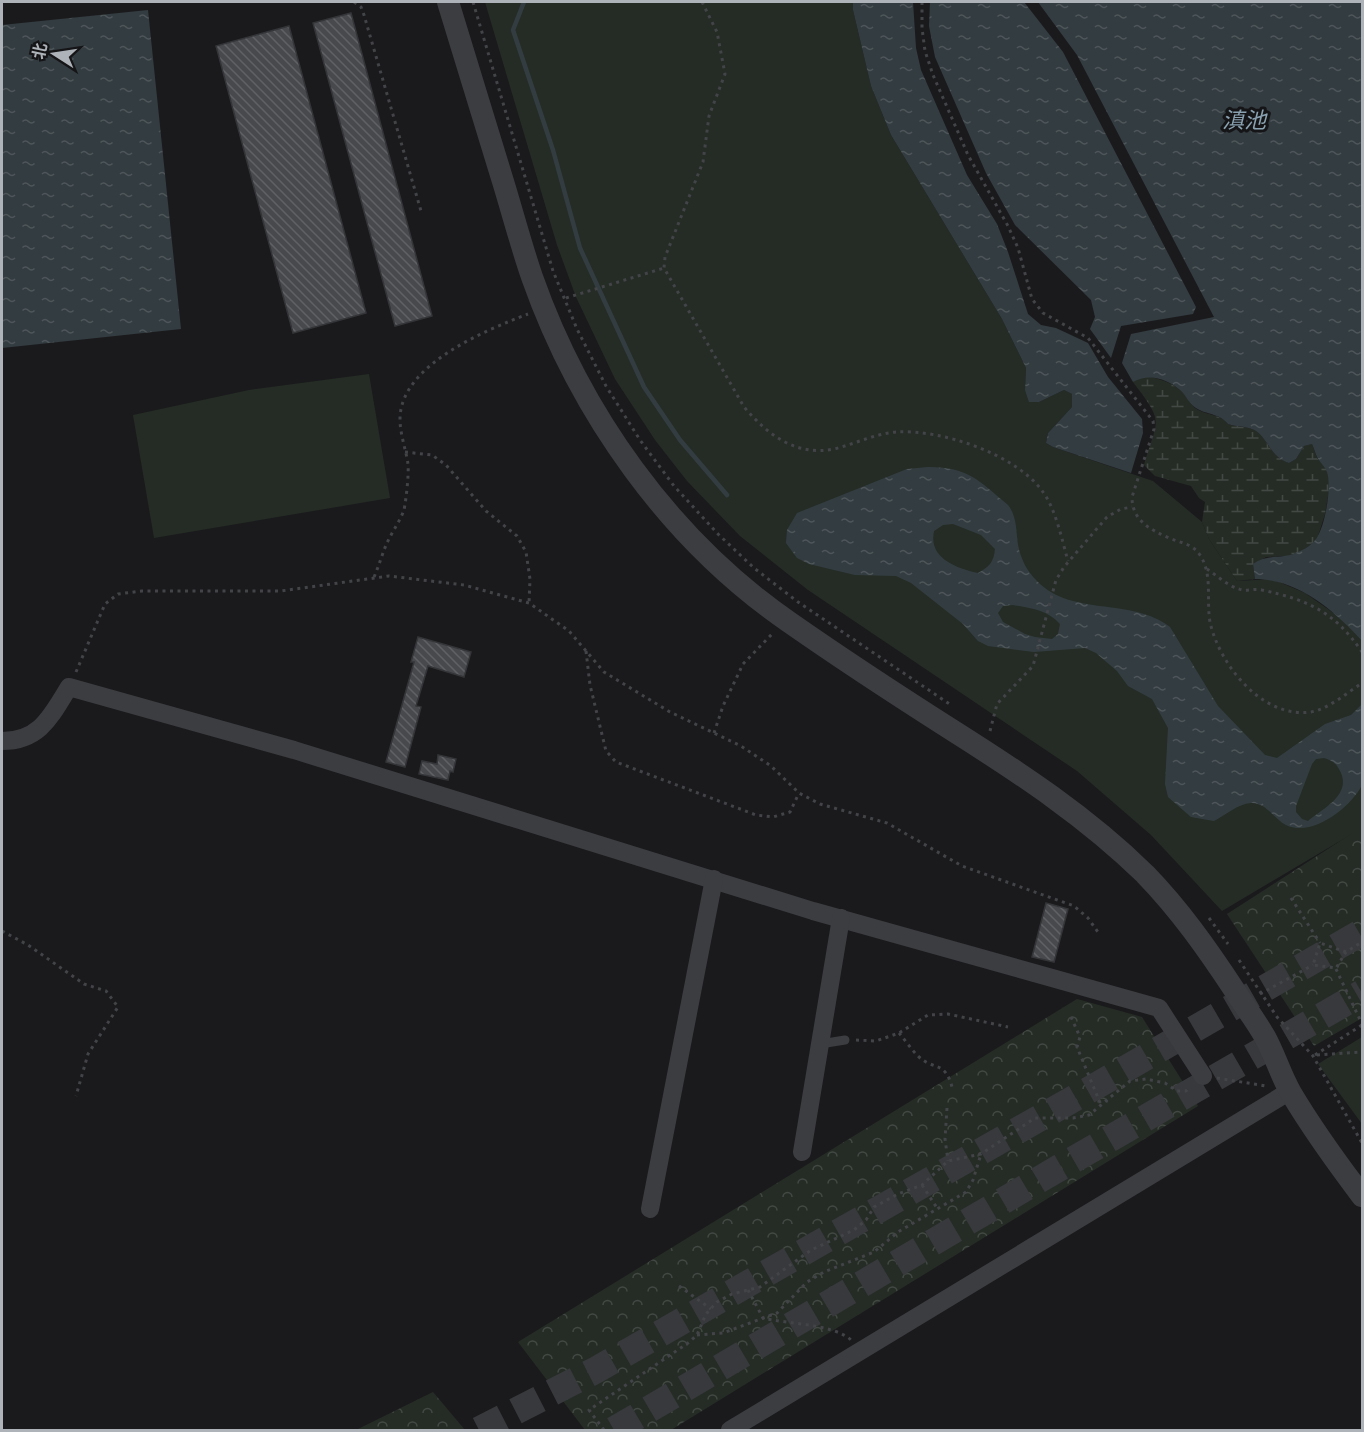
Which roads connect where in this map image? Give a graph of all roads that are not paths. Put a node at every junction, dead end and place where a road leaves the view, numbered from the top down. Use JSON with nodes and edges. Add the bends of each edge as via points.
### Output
{"nodes":[{"id":1,"x":447,"y":2,"type":"edge"},
{"id":2,"x":2,"y":741,"type":"edge"},
{"id":3,"x":714,"y":879,"type":"junction"},
{"id":4,"x":841,"y":918,"type":"junction"},
{"id":5,"x":845,"y":1040,"type":"road end"},
{"id":6,"x":820,"y":1044,"type":"junction"},
{"id":7,"x":1203,"y":1076,"type":"road end"},
{"id":8,"x":1290,"y":1091,"type":"junction"},
{"id":9,"x":802,"y":1152,"type":"dead end"},
{"id":10,"x":1362,"y":1196,"type":"edge"},
{"id":11,"x":650,"y":1209,"type":"dead end"},
{"id":12,"x":730,"y":1431,"type":"edge"}],
"edges":[{"from":1,"to":8,"type":"street","via":[[532,278],[555,303],[557,338],[587,397],[657,500],[740,585],[786,620],[1039,785],[1143,873],[1253,999]]},
{"from":2,"to":3,"type":"street","via":[[31,736],[47,722],[69,687],[294,750]]},
{"from":3,"to":4,"type":"street"},
{"from":3,"to":11,"type":"street"},
{"from":4,"to":6,"type":"street"},
{"from":4,"to":7,"type":"street","via":[[1159,1008]]},
{"from":5,"to":6,"type":"lane"},
{"from":6,"to":9,"type":"street"},
{"from":8,"to":10,"type":"street","via":[[1323,1145]]},
{"from":8,"to":12,"type":"street"}]}
